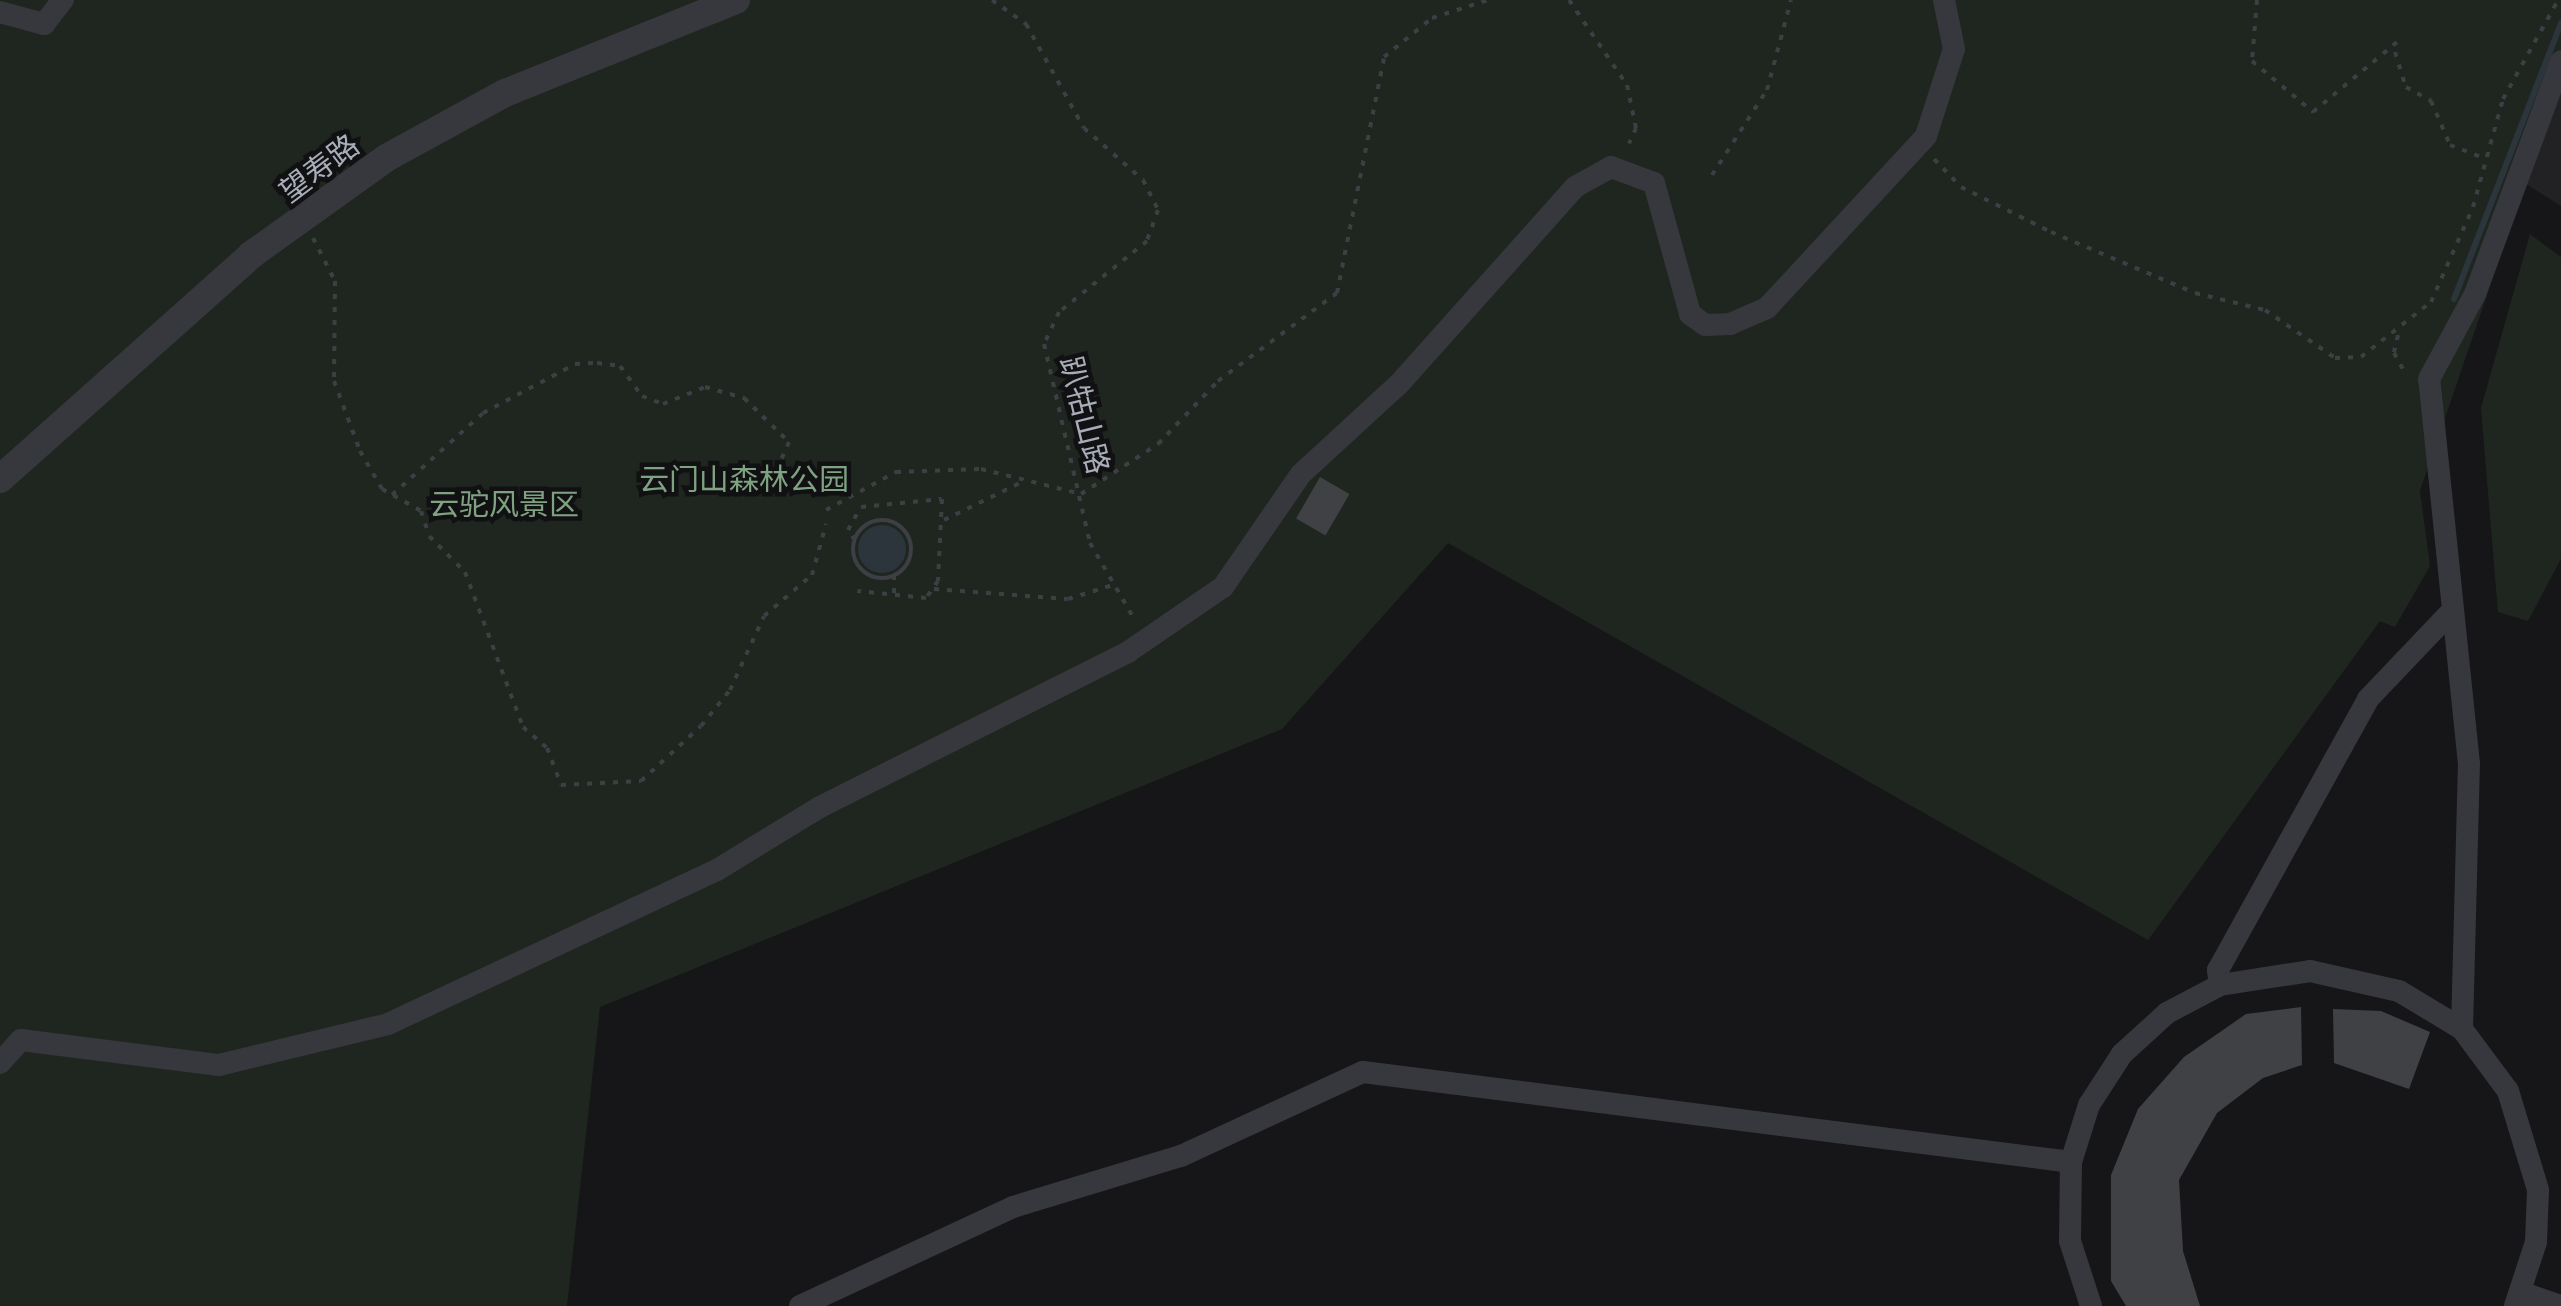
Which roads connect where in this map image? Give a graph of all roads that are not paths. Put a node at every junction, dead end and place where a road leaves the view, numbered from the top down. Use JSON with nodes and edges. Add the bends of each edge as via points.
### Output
{"nodes":[{"id":1,"x":63,"y":0,"type":"edge"},
{"id":2,"x":736,"y":0,"type":"edge"},
{"id":3,"x":1944,"y":0,"type":"edge"},
{"id":4,"x":0,"y":12,"type":"edge"},
{"id":5,"x":2561,"y":60,"type":"edge"},
{"id":6,"x":0,"y":479,"type":"edge"},
{"id":7,"x":2448,"y":614,"type":"junction"},
{"id":8,"x":2220,"y":985,"type":"junction"},
{"id":9,"x":2462,"y":1029,"type":"junction"},
{"id":10,"x":0,"y":1063,"type":"edge"},
{"id":11,"x":2071,"y":1162,"type":"junction"},
{"id":12,"x":2519,"y":1299,"type":"edge"},
{"id":13,"x":800,"y":1306,"type":"edge"},
{"id":14,"x":2091,"y":1306,"type":"edge"},
{"id":15,"x":2561,"y":1306,"type":"edge"}],
"edges":[{"from":1,"to":4,"type":"street","via":[[44,24]]},
{"from":2,"to":6,"type":"street","name":"望寿路","via":[[505,93],[388,158],[252,255]]},
{"from":3,"to":10,"type":"street","via":[[1954,49],[1926,136],[1789,294],[1730,324],[1704,325],[1678,294],[1667,210],[1654,183],[1610,167],[1575,187],[1399,384],[1301,474],[1222,587],[1147,639],[717,870],[388,1024],[219,1065],[21,1040]]},
{"from":5,"to":7,"type":"street","via":[[2428,394]]},
{"from":7,"to":8,"type":"street","via":[[2368,699],[2218,970]]},
{"from":7,"to":9,"type":"street","via":[[2469,764]]},
{"from":8,"to":9,"type":"street","via":[[2294,972],[2355,976]]},
{"from":8,"to":11,"type":"street","via":[[2166,1013],[2122,1054],[2089,1105]]},
{"from":9,"to":12,"type":"street","via":[[2508,1091],[2528,1139],[2538,1208]]},
{"from":11,"to":13,"type":"street","via":[[1364,1072],[1181,1156],[1014,1207]]},
{"from":11,"to":14,"type":"street","via":[[2070,1242]]},
{"from":12,"to":15,"type":"street"}]}
